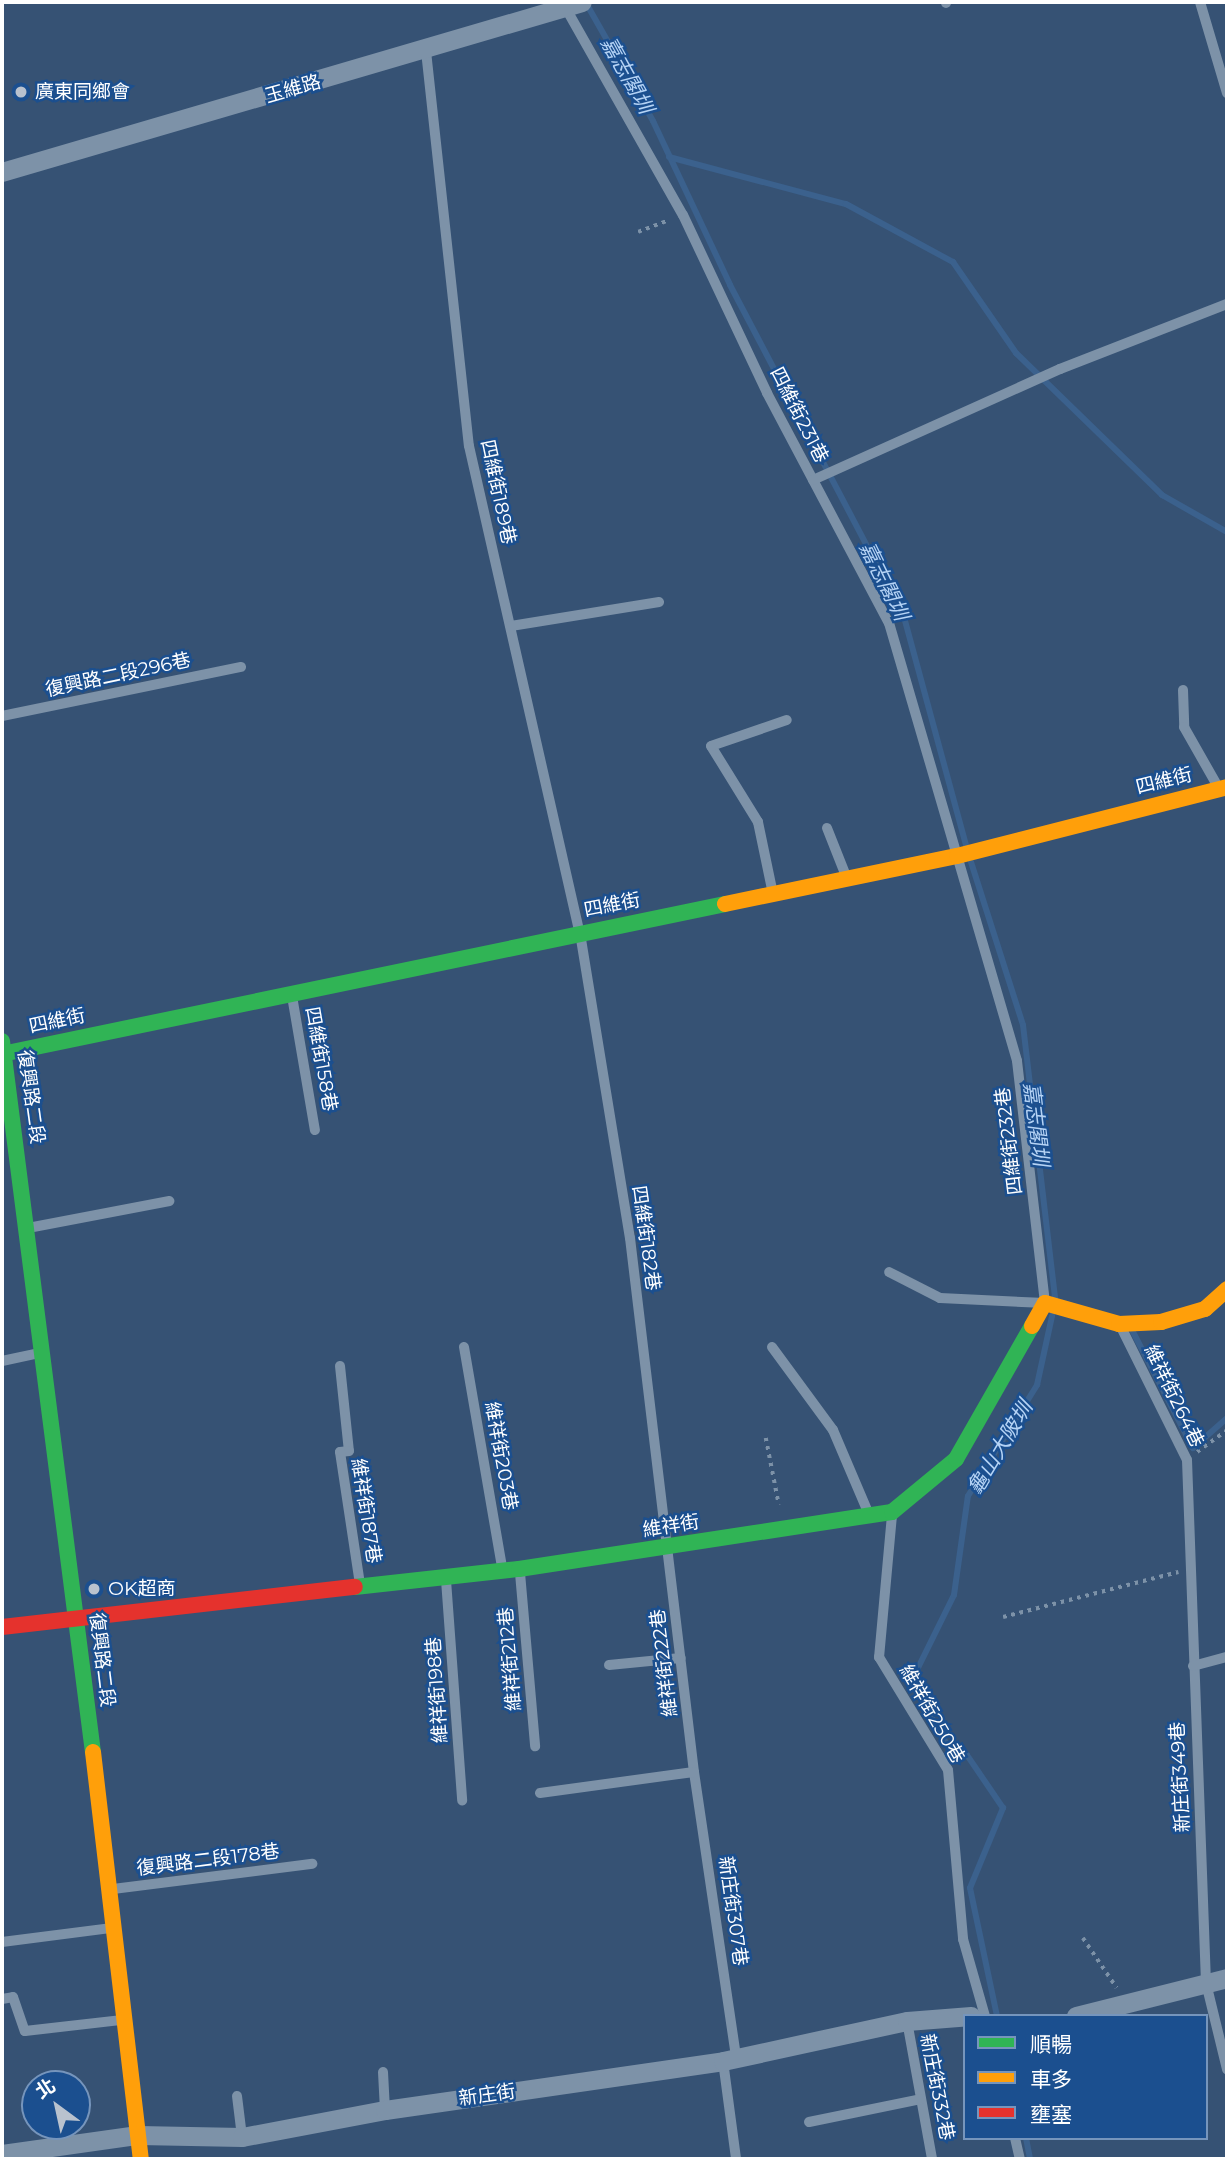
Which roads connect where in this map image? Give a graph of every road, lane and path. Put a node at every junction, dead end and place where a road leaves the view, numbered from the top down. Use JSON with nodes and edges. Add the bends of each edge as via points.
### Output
{"nodes":[{"id":1,"x":1200,"y":2,"type":"edge"},
{"id":2,"x":570,"y":4,"type":"edge"},
{"id":3,"x":426,"y":51,"type":"junction"},
{"id":4,"x":1227,"y":93,"type":"edge"},
{"id":5,"x":2,"y":172,"type":"edge"},
{"id":6,"x":683,"y":215,"type":"junction"},
{"id":7,"x":638,"y":232,"type":"dead end"},
{"id":8,"x":1227,"y":304,"type":"edge"},
{"id":9,"x":813,"y":480,"type":"junction"},
{"id":10,"x":659,"y":602,"type":"dead end"},
{"id":11,"x":510,"y":626,"type":"junction"},
{"id":12,"x":241,"y":667,"type":"dead end"},
{"id":13,"x":1183,"y":690,"type":"dead end"},
{"id":14,"x":2,"y":716,"type":"edge"},
{"id":15,"x":787,"y":720,"type":"dead end"},
{"id":16,"x":1223,"y":788,"type":"edge"},
{"id":17,"x":827,"y":828,"type":"dead end"},
{"id":18,"x":957,"y":856,"type":"junction"},
{"id":19,"x":848,"y":880,"type":"junction"},
{"id":20,"x":773,"y":894,"type":"junction"},
{"id":21,"x":580,"y":933,"type":"junction"},
{"id":22,"x":292,"y":994,"type":"junction"},
{"id":23,"x":2,"y":1050,"type":"edge"},
{"id":24,"x":315,"y":1130,"type":"dead end"},
{"id":25,"x":169,"y":1201,"type":"dead end"},
{"id":26,"x":27,"y":1228,"type":"junction"},
{"id":27,"x":889,"y":1272,"type":"dead end"},
{"id":28,"x":1227,"y":1289,"type":"edge"},
{"id":29,"x":1045,"y":1303,"type":"junction"},
{"id":30,"x":1119,"y":1324,"type":"junction"},
{"id":31,"x":464,"y":1347,"type":"dead end"},
{"id":32,"x":772,"y":1347,"type":"dead end"},
{"id":33,"x":42,"y":1353,"type":"junction"},
{"id":34,"x":2,"y":1361,"type":"edge"},
{"id":35,"x":340,"y":1366,"type":"dead end"},
{"id":36,"x":1227,"y":1430,"type":"edge"},
{"id":37,"x":766,"y":1438,"type":"dead end"},
{"id":38,"x":1187,"y":1460,"type":"junction"},
{"id":39,"x":892,"y":1512,"type":"junction"},
{"id":40,"x":869,"y":1515,"type":"junction"},
{"id":41,"x":784,"y":1529,"type":"junction"},
{"id":42,"x":668,"y":1549,"type":"junction"},
{"id":43,"x":511,"y":1569,"type":"junction"},
{"id":44,"x":1188,"y":1569,"type":"junction"},
{"id":45,"x":446,"y":1577,"type":"junction"},
{"id":46,"x":360,"y":1588,"type":"junction"},
{"id":47,"x":75,"y":1617,"type":"junction"},
{"id":48,"x":1003,"y":1617,"type":"dead end"},
{"id":49,"x":2,"y":1627,"type":"edge"},
{"id":50,"x":1227,"y":1657,"type":"edge"},
{"id":51,"x":681,"y":1658,"type":"junction"},
{"id":52,"x":609,"y":1665,"type":"dead end"},
{"id":53,"x":1192,"y":1666,"type":"junction"},
{"id":54,"x":535,"y":1746,"type":"dead end"},
{"id":55,"x":694,"y":1772,"type":"junction"},
{"id":56,"x":540,"y":1793,"type":"dead end"},
{"id":57,"x":462,"y":1800,"type":"dead end"},
{"id":58,"x":312,"y":1864,"type":"dead end"},
{"id":59,"x":109,"y":1889,"type":"junction"},
{"id":60,"x":117,"y":1928,"type":"junction"},
{"id":61,"x":1083,"y":1938,"type":"dead end"},
{"id":62,"x":2,"y":1942,"type":"edge"},
{"id":63,"x":1227,"y":1978,"type":"edge"},
{"id":64,"x":1206,"y":1983,"type":"junction"},
{"id":65,"x":2,"y":1999,"type":"edge"},
{"id":66,"x":1127,"y":2003,"type":"junction"},
{"id":67,"x":984,"y":2014,"type":"edge"},
{"id":68,"x":1084,"y":2014,"type":"edge"},
{"id":69,"x":963,"y":2017,"type":"edge"},
{"id":70,"x":126,"y":2019,"type":"junction"},
{"id":71,"x":906,"y":2021,"type":"junction"},
{"id":72,"x":730,"y":2059,"type":"junction"},
{"id":73,"x":1227,"y":2068,"type":"edge"},
{"id":74,"x":383,"y":2072,"type":"dead end"},
{"id":75,"x":237,"y":2096,"type":"dead end"},
{"id":76,"x":921,"y":2099,"type":"junction"},
{"id":77,"x":386,"y":2110,"type":"junction"},
{"id":78,"x":809,"y":2122,"type":"dead end"},
{"id":79,"x":138,"y":2135,"type":"junction"},
{"id":80,"x":242,"y":2137,"type":"junction"},
{"id":81,"x":1015,"y":2140,"type":"edge"},
{"id":82,"x":2,"y":2154,"type":"edge"},
{"id":83,"x":141,"y":2159,"type":"edge"},
{"id":84,"x":736,"y":2159,"type":"edge"},
{"id":85,"x":932,"y":2159,"type":"edge"},
{"id":86,"x":1020,"y":2159,"type":"edge"}],
"edges":[{"from":1,"to":4,"type":"lane"},
{"from":2,"to":3,"type":"street","name":"玉維路"},
{"from":2,"to":6,"type":"lane","name":"四維街231巷"},
{"from":3,"to":5,"type":"street","name":"玉維路"},
{"from":3,"to":11,"type":"lane","name":"四維街189巷","via":[[469,446]]},
{"from":6,"to":7,"type":"path"},
{"from":6,"to":9,"type":"lane","name":"四維街231巷"},
{"from":8,"to":9,"type":"lane","via":[[1060,369]]},
{"from":9,"to":18,"type":"lane","name":"四維街231巷","via":[[889,623]]},
{"from":10,"to":11,"type":"lane"},
{"from":11,"to":21,"type":"lane","name":"四維街189巷"},
{"from":12,"to":14,"type":"lane","name":"復興路二段296巷"},
{"from":13,"to":16,"type":"lane","via":[[1184,727]]},
{"from":15,"to":20,"type":"lane","via":[[711,746],[758,822]]},
{"from":16,"to":18,"type":"street","name":"四維街"},
{"from":17,"to":19,"type":"lane"},
{"from":18,"to":19,"type":"street","name":"四維街"},
{"from":18,"to":29,"type":"lane","name":"四維街232巷","via":[[1017,1061]]},
{"from":19,"to":20,"type":"street","name":"四維街"},
{"from":20,"to":21,"type":"street","name":"四維街"},
{"from":21,"to":22,"type":"street","name":"四維街"},
{"from":21,"to":42,"type":"lane","name":"四維街182巷","via":[[630,1238]]},
{"from":22,"to":23,"type":"street","name":"四維街"},
{"from":22,"to":24,"type":"lane","name":"四維街158巷"},
{"from":23,"to":26,"type":"street","name":"復興路二段"},
{"from":25,"to":26,"type":"lane"},
{"from":26,"to":33,"type":"street","name":"復興路二段"},
{"from":27,"to":29,"type":"lane","via":[[940,1298]]},
{"from":28,"to":30,"type":"street","via":[[1205,1309],[1161,1322]]},
{"from":29,"to":30,"type":"street"},
{"from":29,"to":39,"type":"street","via":[[956,1459]]},
{"from":30,"to":38,"type":"lane","name":"維祥街264巷"},
{"from":31,"to":43,"type":"lane","name":"維祥街203巷"},
{"from":32,"to":40,"type":"lane","via":[[833,1430]]},
{"from":33,"to":34,"type":"lane"},
{"from":33,"to":47,"type":"street","name":"復興路二段"},
{"from":35,"to":46,"type":"lane","name":"維祥街187巷","via":[[349,1451],[340,1452]]},
{"from":36,"to":38,"type":"path"},
{"from":37,"to":41,"type":"path"},
{"from":38,"to":44,"type":"lane","name":"維祥街264巷"},
{"from":39,"to":40,"type":"street","name":"維祥街"},
{"from":39,"to":67,"type":"lane","name":"維祥街250巷","via":[[879,1657],[948,1770],[963,1939]]},
{"from":40,"to":41,"type":"street","name":"維祥街"},
{"from":41,"to":42,"type":"street","name":"維祥街"},
{"from":42,"to":43,"type":"street","name":"維祥街"},
{"from":42,"to":51,"type":"lane","name":"維祥街222巷"},
{"from":43,"to":45,"type":"street","name":"維祥街"},
{"from":43,"to":54,"type":"lane","name":"維祥街212巷"},
{"from":44,"to":48,"type":"path"},
{"from":44,"to":53,"type":"lane","name":"新庄街349巷"},
{"from":45,"to":46,"type":"street","name":"維祥街"},
{"from":45,"to":57,"type":"lane","name":"維祥街198巷"},
{"from":46,"to":47,"type":"street","name":"維祥街"},
{"from":47,"to":49,"type":"street","name":"維祥街"},
{"from":47,"to":59,"type":"street","name":"復興路二段"},
{"from":50,"to":53,"type":"lane"},
{"from":51,"to":52,"type":"lane"},
{"from":51,"to":55,"type":"lane","name":"維祥街222巷"},
{"from":53,"to":64,"type":"lane","name":"新庄街349巷"},
{"from":55,"to":56,"type":"lane"},
{"from":55,"to":72,"type":"lane","name":"新庄街307巷"},
{"from":58,"to":59,"type":"lane","name":"復興路二段178巷"},
{"from":59,"to":60,"type":"street","name":"復興路二段"},
{"from":60,"to":62,"type":"lane"},
{"from":60,"to":70,"type":"street","name":"復興路二段"},
{"from":61,"to":66,"type":"path"},
{"from":63,"to":64,"type":"street"},
{"from":64,"to":66,"type":"street"},
{"from":64,"to":73,"type":"lane","name":"新庄街349巷"},
{"from":65,"to":70,"type":"lane","via":[[13,1997],[24,2031]]},
{"from":66,"to":68,"type":"street"},
{"from":69,"to":71,"type":"street","name":"新庄街"},
{"from":70,"to":79,"type":"street","name":"復興路二段"},
{"from":71,"to":72,"type":"street","name":"新庄街"},
{"from":71,"to":76,"type":"lane","name":"新庄街332巷"},
{"from":72,"to":77,"type":"street","name":"新庄街"},
{"from":72,"to":84,"type":"lane","name":"新庄街307巷"},
{"from":74,"to":77,"type":"lane"},
{"from":75,"to":80,"type":"lane"},
{"from":76,"to":78,"type":"lane"},
{"from":76,"to":85,"type":"lane","name":"新庄街332巷"},
{"from":77,"to":80,"type":"street","name":"新庄街"},
{"from":79,"to":80,"type":"street","name":"新庄街"},
{"from":79,"to":82,"type":"street","name":"新庄街"},
{"from":79,"to":83,"type":"street","name":"復興路二段"},
{"from":81,"to":86,"type":"lane"}]}
